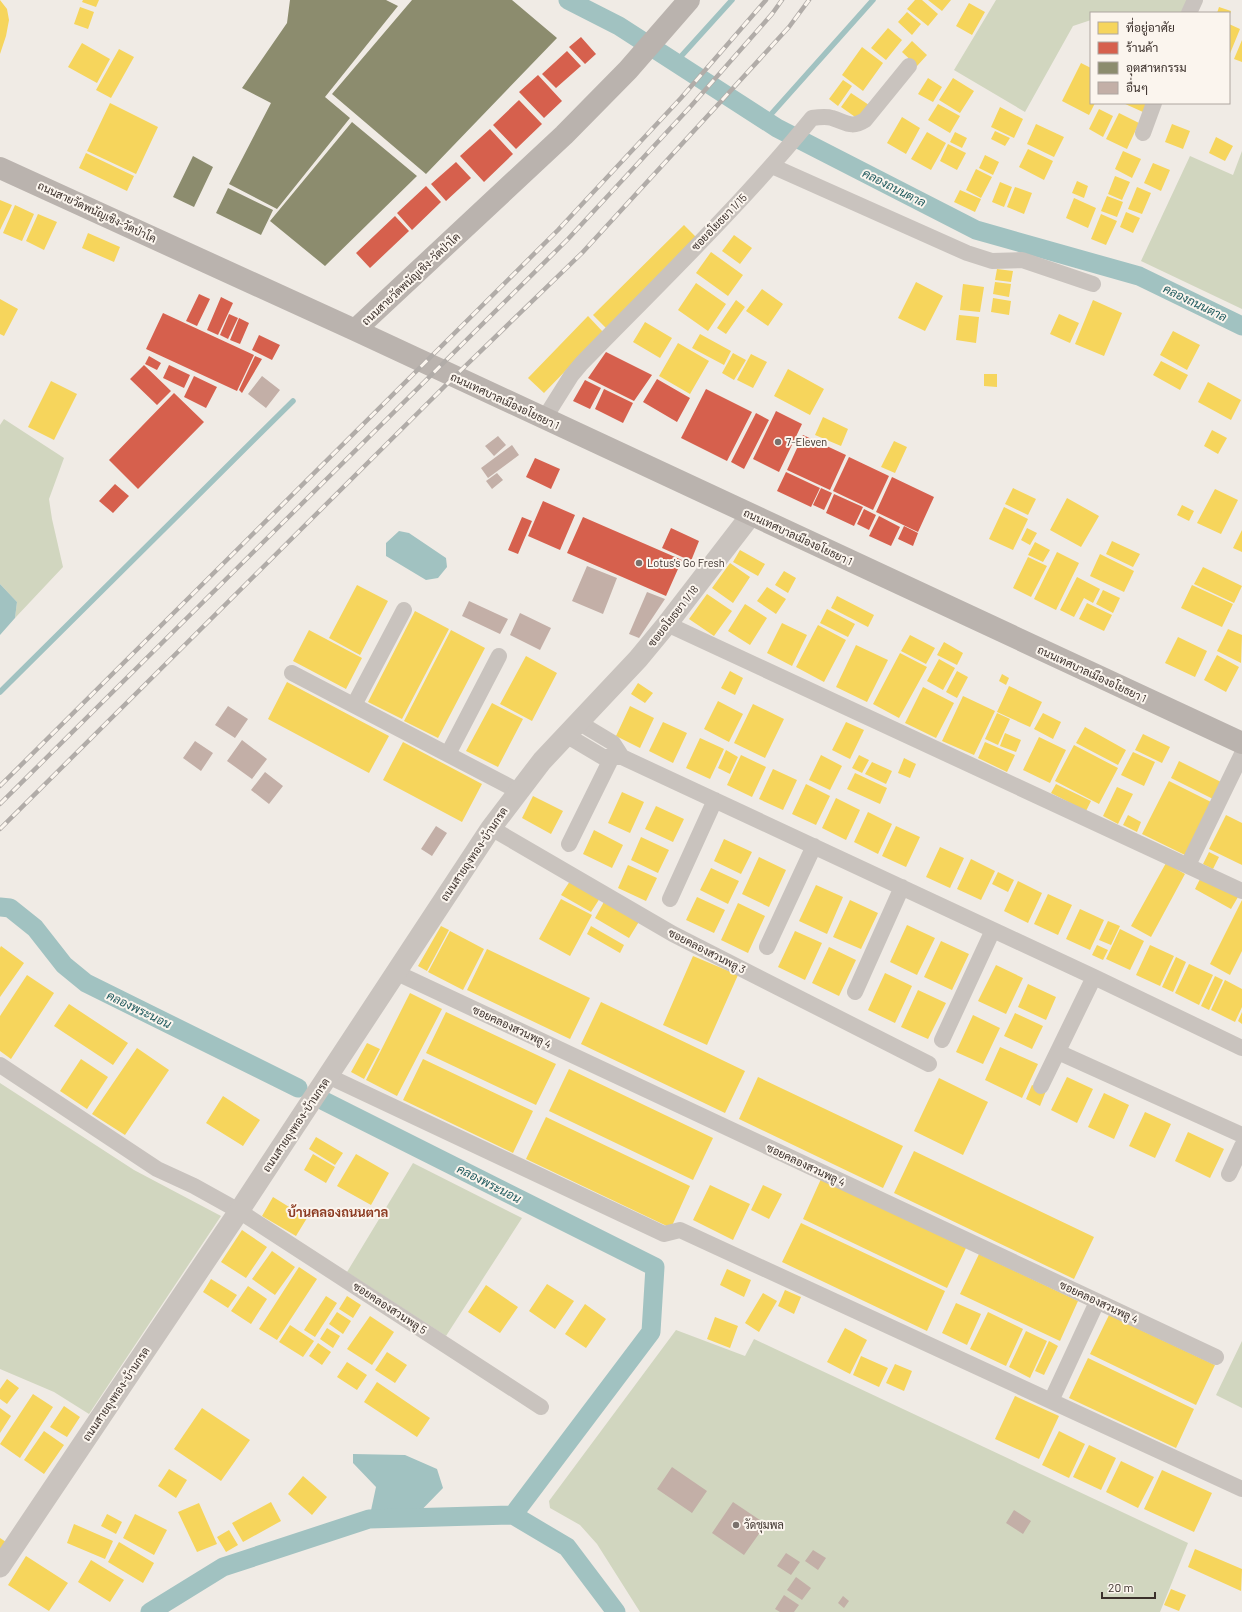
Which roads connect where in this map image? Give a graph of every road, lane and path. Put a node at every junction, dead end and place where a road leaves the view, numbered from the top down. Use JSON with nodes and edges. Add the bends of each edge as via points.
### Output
{"nodes":[{"id":1,"x":1195,"y":0,"type":"edge"},
{"id":2,"x":686,"y":3,"type":"edge"},
{"id":3,"x":1189,"y":12,"type":"edge"},
{"id":4,"x":909,"y":66,"type":"dead end"},
{"id":5,"x":1154,"y":104,"type":"edge"},
{"id":6,"x":1143,"y":133,"type":"dead end"},
{"id":7,"x":772,"y":166,"type":"junction"},
{"id":8,"x":0,"y":168,"type":"edge"},
{"id":9,"x":1092,"y":284,"type":"dead end"},
{"id":10,"x":355,"y":330,"type":"junction"},
{"id":11,"x":544,"y":419,"type":"junction"},
{"id":12,"x":751,"y":515,"type":"junction"},
{"id":13,"x":404,"y":610,"type":"dead end"},
{"id":14,"x":667,"y":624,"type":"junction"},
{"id":15,"x":499,"y":656,"type":"dead end"},
{"id":16,"x":292,"y":673,"type":"dead end"},
{"id":17,"x":606,"y":694,"type":"joint"},
{"id":18,"x":354,"y":705,"type":"junction"},
{"id":19,"x":572,"y":729,"type":"junction"},
{"id":20,"x":1242,"y":743,"type":"edge"},
{"id":21,"x":611,"y":753,"type":"junction"},
{"id":22,"x":448,"y":754,"type":"junction"},
{"id":23,"x":1242,"y":754,"type":"edge"},
{"id":24,"x":518,"y":791,"type":"junction"},
{"id":25,"x":715,"y":800,"type":"junction"},
{"id":26,"x":491,"y":828,"type":"junction"},
{"id":27,"x":569,"y":844,"type":"dead end"},
{"id":28,"x":814,"y":846,"type":"junction"},
{"id":29,"x":1188,"y":865,"type":"junction"},
{"id":30,"x":902,"y":888,"type":"junction"},
{"id":31,"x":1242,"y":891,"type":"edge"},
{"id":32,"x":670,"y":899,"type":"dead end"},
{"id":33,"x":993,"y":930,"type":"junction"},
{"id":34,"x":767,"y":947,"type":"dead end"},
{"id":35,"x":395,"y":972,"type":"junction"},
{"id":36,"x":1094,"y":977,"type":"junction"},
{"id":37,"x":855,"y":992,"type":"dead end"},
{"id":38,"x":942,"y":1040,"type":"dead end"},
{"id":39,"x":1242,"y":1048,"type":"edge"},
{"id":40,"x":1058,"y":1052,"type":"junction"},
{"id":41,"x":929,"y":1064,"type":"dead end"},
{"id":42,"x":0,"y":1065,"type":"edge"},
{"id":43,"x":328,"y":1076,"type":"junction"},
{"id":44,"x":1041,"y":1086,"type":"dead end"},
{"id":45,"x":1242,"y":1135,"type":"edge"},
{"id":46,"x":1242,"y":1146,"type":"edge"},
{"id":47,"x":1229,"y":1174,"type":"dead end"},
{"id":48,"x":239,"y":1210,"type":"junction"},
{"id":49,"x":1097,"y":1302,"type":"junction"},
{"id":50,"x":1216,"y":1357,"type":"dead end"},
{"id":51,"x":1051,"y":1401,"type":"junction"},
{"id":52,"x":541,"y":1407,"type":"dead end"},
{"id":53,"x":1242,"y":1489,"type":"edge"},
{"id":54,"x":0,"y":1567,"type":"edge"}],
"edges":[{"from":1,"to":3,"type":"street"},
{"from":2,"to":10,"type":"main road","name":"ถนนสายวัดพนัญเชิง-วัดป่าโค","via":[[628,70],[513,184]]},
{"from":4,"to":7,"type":"street","name":"ซอยอโยธยา 1/15","via":[[865,120],[850,125],[830,117],[812,118]]},
{"from":5,"to":6,"type":"street"},
{"from":7,"to":9,"type":"street","via":[[967,253],[992,261],[1022,260]]},
{"from":7,"to":11,"type":"street","name":"ซอยอโยธยา 1/15","via":[[581,364]]},
{"from":8,"to":10,"type":"main road","name":"ถนนสายวัดพนัญเชิง-วัดป่าโค"},
{"from":10,"to":11,"type":"main road","name":"ถนนเทศบาลเมืองอโยธยา 1"},
{"from":11,"to":12,"type":"main road","name":"ถนนเทศบาลเมืองอโยธยา 1"},
{"from":12,"to":14,"type":"street","name":"ซอยอโยธยา 1/18"},
{"from":12,"to":20,"type":"main road","name":"ถนนเทศบาลเมืองอโยธยา 1"},
{"from":13,"to":18,"type":"street"},
{"from":14,"to":17,"type":"street","name":"ซอยอโยธยา 1/18"},
{"from":14,"to":29,"type":"street"},
{"from":15,"to":22,"type":"street"},
{"from":16,"to":18,"type":"street"},
{"from":17,"to":19,"type":"street","name":"ถนนสายถุงทอง-บ้านกรด"},
{"from":18,"to":22,"type":"street"},
{"from":19,"to":21,"type":"street"},
{"from":19,"to":24,"type":"street","name":"ถนนสายถุงทอง-บ้านกรด"},
{"from":21,"to":25,"type":"street"},
{"from":21,"to":27,"type":"street"},
{"from":22,"to":24,"type":"street"},
{"from":23,"to":29,"type":"street"},
{"from":24,"to":26,"type":"street","name":"ถนนสายถุงทอง-บ้านกรด"},
{"from":25,"to":28,"type":"street"},
{"from":25,"to":32,"type":"street"},
{"from":26,"to":35,"type":"street","name":"ถนนสายถุงทอง-บ้านกรด"},
{"from":26,"to":41,"type":"street","name":"ซอยคลองสวนพลู 3","via":[[673,934]]},
{"from":28,"to":30,"type":"street"},
{"from":28,"to":34,"type":"street"},
{"from":29,"to":31,"type":"street"},
{"from":30,"to":33,"type":"street"},
{"from":30,"to":37,"type":"street"},
{"from":33,"to":36,"type":"street"},
{"from":33,"to":38,"type":"street"},
{"from":35,"to":43,"type":"street","name":"ถนนสายถุงทอง-บ้านกรด"},
{"from":35,"to":49,"type":"street","name":"ซอยคลองสวนพลู 4"},
{"from":36,"to":39,"type":"street"},
{"from":36,"to":40,"type":"street"},
{"from":40,"to":44,"type":"street"},
{"from":40,"to":45,"type":"street"},
{"from":42,"to":48,"type":"street","name":"ซอยคลองสวนพลู 5","via":[[157,1169]]},
{"from":43,"to":48,"type":"street","name":"ถนนสายถุงทอง-บ้านกรด"},
{"from":43,"to":51,"type":"street","via":[[664,1234],[680,1230]]},
{"from":46,"to":47,"type":"street"},
{"from":48,"to":52,"type":"street","name":"ซอยคลองสวนพลู 5"},
{"from":48,"to":54,"type":"street","name":"ถนนสายถุงทอง-บ้านกรด"},
{"from":49,"to":50,"type":"street","name":"ซอยคลองสวนพลู 4"},
{"from":49,"to":51,"type":"street"},
{"from":51,"to":53,"type":"street"}]}
